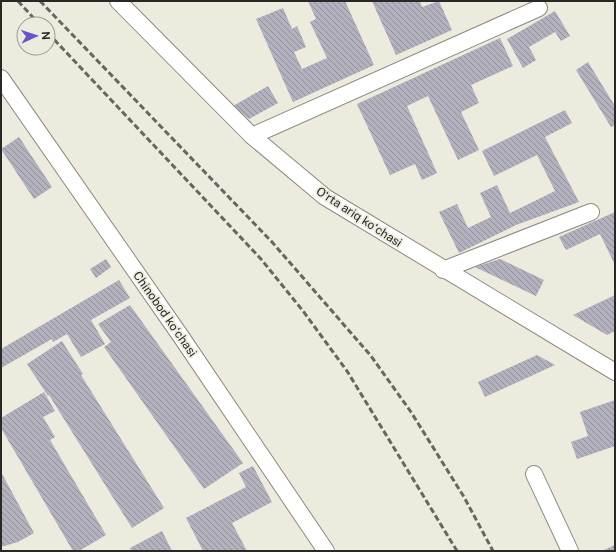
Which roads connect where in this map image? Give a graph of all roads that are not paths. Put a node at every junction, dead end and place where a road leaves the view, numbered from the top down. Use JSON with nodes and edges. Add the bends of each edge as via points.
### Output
{"nodes":[{"id":1,"x":118,"y":1,"type":"edge"},
{"id":2,"x":539,"y":8,"type":"dead end"},
{"id":3,"x":1,"y":78,"type":"edge"},
{"id":4,"x":252,"y":136,"type":"junction"},
{"id":5,"x":591,"y":212,"type":"dead end"},
{"id":6,"x":443,"y":270,"type":"junction"},
{"id":7,"x":615,"y":372,"type":"edge"},
{"id":8,"x":534,"y":474,"type":"dead end"},
{"id":9,"x":326,"y":551,"type":"edge"},
{"id":10,"x":570,"y":551,"type":"edge"}],
"edges":[{"from":1,"to":4,"type":"street","name":"Oʻrta ariq koʻchasi"},
{"from":2,"to":4,"type":"street"},
{"from":3,"to":9,"type":"street","name":"Chinobod koʻchasi","via":[[178,332]]},
{"from":4,"to":6,"type":"street","name":"Oʻrta ariq koʻchasi","via":[[325,198]]},
{"from":5,"to":6,"type":"street"},
{"from":6,"to":7,"type":"street","name":"Oʻrta ariq koʻchasi"},
{"from":8,"to":10,"type":"street"}]}
